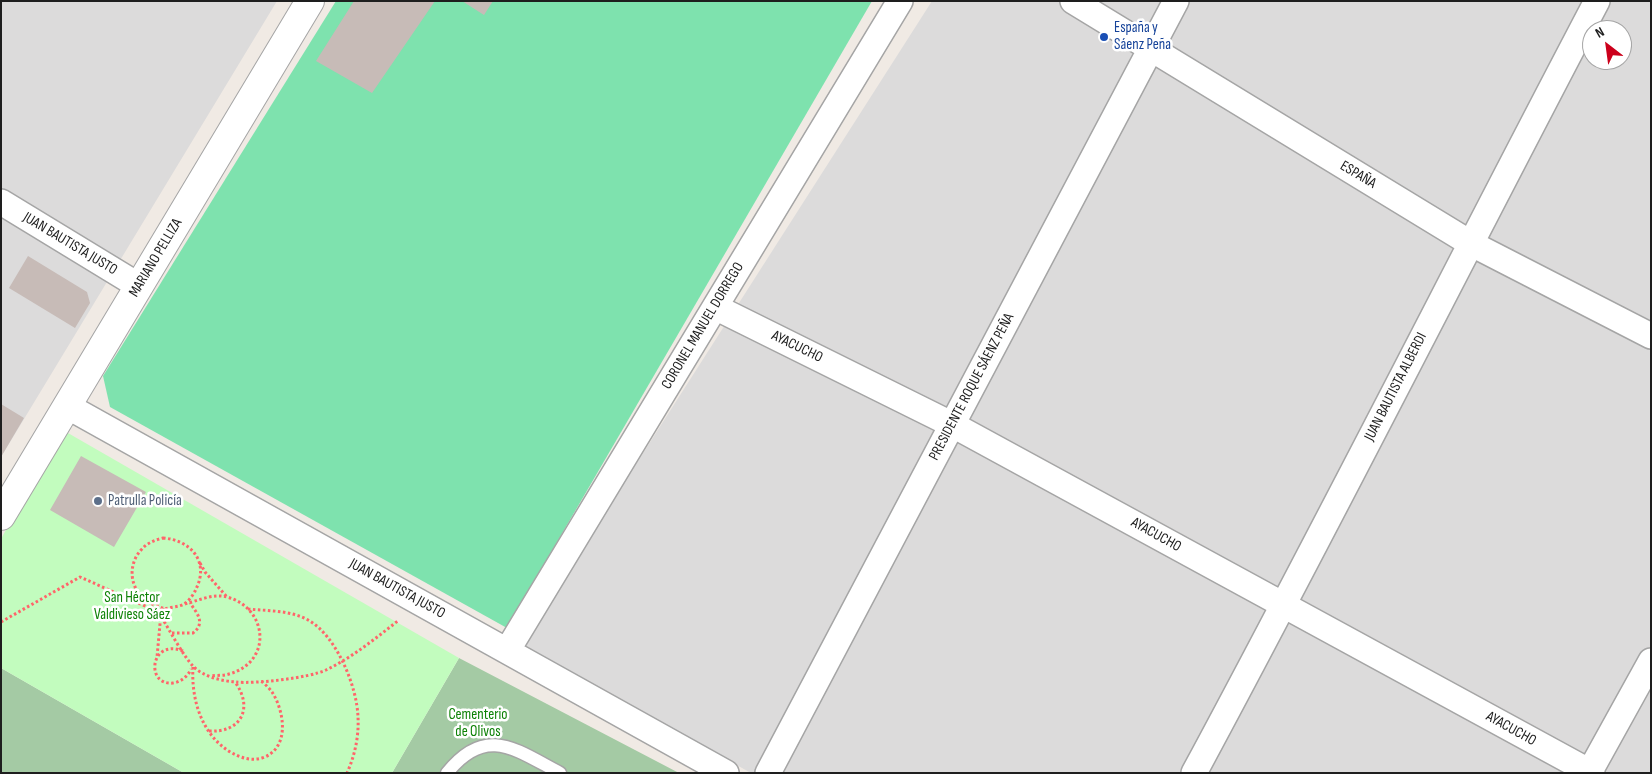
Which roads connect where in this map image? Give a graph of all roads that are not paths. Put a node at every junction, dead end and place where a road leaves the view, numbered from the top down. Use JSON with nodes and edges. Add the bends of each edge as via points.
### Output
{"nodes":[{"id":1,"x":310,"y":1,"type":"edge"},
{"id":2,"x":900,"y":1,"type":"edge"},
{"id":3,"x":1073,"y":1,"type":"edge"},
{"id":4,"x":1176,"y":1,"type":"edge"},
{"id":5,"x":1597,"y":1,"type":"edge"},
{"id":6,"x":1151,"y":48,"type":"junction"},
{"id":7,"x":1,"y":202,"type":"edge"},
{"id":8,"x":1470,"y":243,"type":"junction"},
{"id":9,"x":139,"y":286,"type":"junction"},
{"id":10,"x":715,"y":306,"type":"junction"},
{"id":11,"x":1651,"y":336,"type":"edge"},
{"id":12,"x":67,"y":406,"type":"junction"},
{"id":13,"x":953,"y":424,"type":"junction"},
{"id":14,"x":1,"y":516,"type":"edge"},
{"id":15,"x":1284,"y":605,"type":"junction"},
{"id":16,"x":507,"y":651,"type":"junction"},
{"id":17,"x":1651,"y":661,"type":"edge"},
{"id":18,"x":1590,"y":772,"type":"edge"},
{"id":19,"x":447,"y":773,"type":"edge"},
{"id":20,"x":560,"y":773,"type":"edge"},
{"id":21,"x":726,"y":773,"type":"edge"},
{"id":22,"x":768,"y":773,"type":"edge"},
{"id":23,"x":1194,"y":773,"type":"edge"}],
"edges":[{"from":1,"to":9,"type":"street","name":"MARIANO PELLIZA"},
{"from":2,"to":10,"type":"street","name":"CORONEL MANUEL DORREGO"},
{"from":3,"to":6,"type":"street","name":"ESPAÑA"},
{"from":4,"to":6,"type":"street","name":"PRESIDENTE ROQUE SÁENZ PEÑA"},
{"from":5,"to":8,"type":"street","name":"JUAN BAUTISTA ALBERDI"},
{"from":6,"to":8,"type":"street","name":"ESPAÑA"},
{"from":6,"to":13,"type":"street","name":"PRESIDENTE ROQUE SÁENZ PEÑA"},
{"from":7,"to":9,"type":"street","name":"JUAN BAUTISTA JUSTO"},
{"from":8,"to":11,"type":"street","name":"ESPAÑA"},
{"from":8,"to":15,"type":"street","name":"JUAN BAUTISTA ALBERDI"},
{"from":9,"to":12,"type":"street","name":"MARIANO PELLIZA"},
{"from":10,"to":13,"type":"street","name":"AYACUCHO"},
{"from":10,"to":16,"type":"street","name":"CORONEL MANUEL DORREGO"},
{"from":12,"to":14,"type":"street","name":"MARIANO PELLIZA"},
{"from":12,"to":16,"type":"street","name":"JUAN BAUTISTA JUSTO"},
{"from":13,"to":15,"type":"street","name":"AYACUCHO"},
{"from":13,"to":22,"type":"street","name":"PRESIDENTE ROQUE SÁENZ PEÑA"},
{"from":15,"to":18,"type":"street","name":"AYACUCHO"},
{"from":15,"to":23,"type":"street","name":"JUAN BAUTISTA ALBERDI"},
{"from":16,"to":21,"type":"street","name":"JUAN BAUTISTA JUSTO"},
{"from":17,"to":18,"type":"street"},
{"from":19,"to":20,"type":"lane","via":[[458,759],[484,745],[509,746]]}]}
